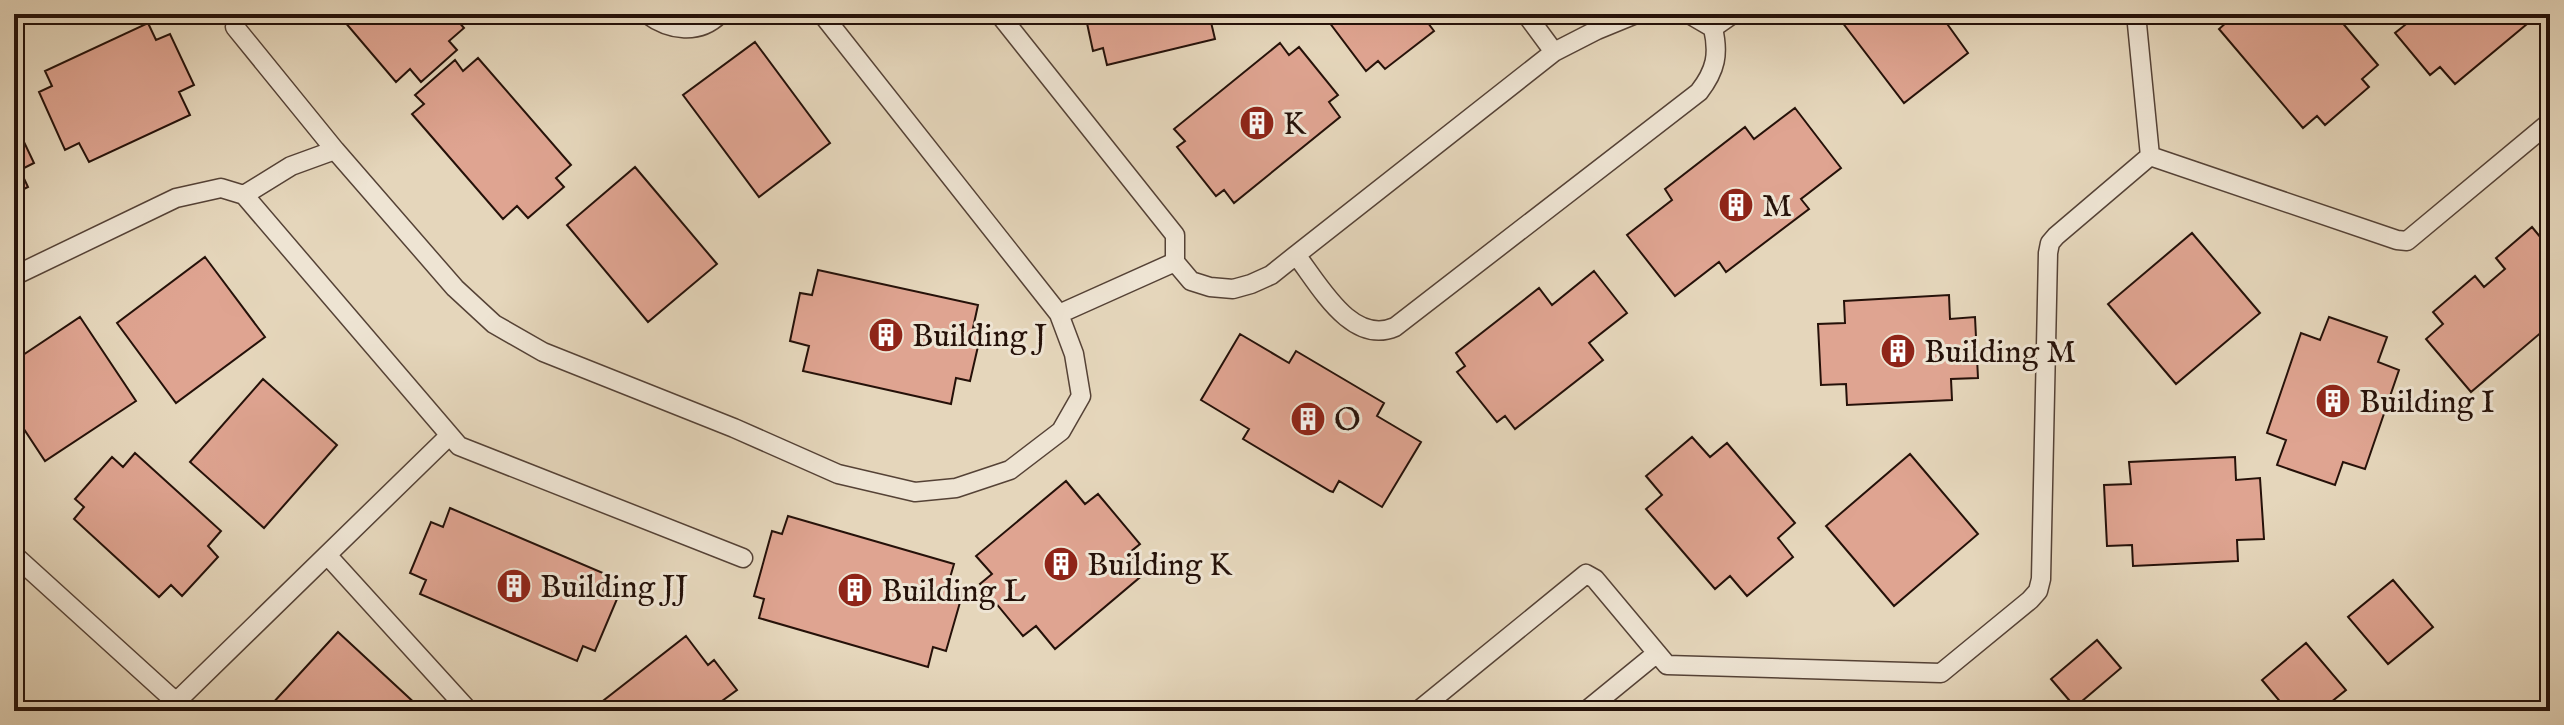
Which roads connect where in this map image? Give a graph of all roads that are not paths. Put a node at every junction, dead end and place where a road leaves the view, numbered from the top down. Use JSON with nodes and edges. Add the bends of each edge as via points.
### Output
{"nodes":[{"id":1,"x":647,"y":14,"type":"edge"},
{"id":2,"x":720,"y":14,"type":"edge"},
{"id":3,"x":822,"y":14,"type":"edge"},
{"id":4,"x":999,"y":14,"type":"edge"},
{"id":5,"x":1526,"y":14,"type":"edge"},
{"id":6,"x":1636,"y":14,"type":"edge"},
{"id":7,"x":1689,"y":14,"type":"edge"},
{"id":8,"x":1733,"y":14,"type":"edge"},
{"id":9,"x":2136,"y":14,"type":"edge"},
{"id":10,"x":235,"y":27,"type":"dead end"},
{"id":11,"x":1713,"y":28,"type":"junction"},
{"id":12,"x":1554,"y":52,"type":"junction"},
{"id":13,"x":2550,"y":122,"type":"edge"},
{"id":14,"x":335,"y":150,"type":"junction"},
{"id":15,"x":2150,"y":156,"type":"junction"},
{"id":16,"x":244,"y":195,"type":"junction"},
{"id":17,"x":1296,"y":255,"type":"junction"},
{"id":18,"x":1175,"y":262,"type":"junction"},
{"id":19,"x":14,"y":276,"type":"edge"},
{"id":20,"x":1059,"y":314,"type":"junction"},
{"id":21,"x":449,"y":436,"type":"junction"},
{"id":22,"x":14,"y":555,"type":"edge"},
{"id":23,"x":328,"y":556,"type":"junction"},
{"id":24,"x":743,"y":558,"type":"dead end"},
{"id":25,"x":1657,"y":653,"type":"junction"},
{"id":26,"x":181,"y":706,"type":"edge"},
{"id":27,"x":469,"y":711,"type":"edge"},
{"id":28,"x":1418,"y":711,"type":"edge"},
{"id":29,"x":1586,"y":711,"type":"edge"}],
"edges":[{"from":1,"to":2,"type":"lane","via":[[682,30],[709,25]]},
{"from":3,"to":20,"type":"lane"},
{"from":4,"to":18,"type":"lane","via":[[1175,235]]},
{"from":5,"to":12,"type":"lane"},
{"from":6,"to":12,"type":"lane"},
{"from":7,"to":11,"type":"lane"},
{"from":8,"to":11,"type":"lane"},
{"from":9,"to":15,"type":"lane"},
{"from":10,"to":14,"type":"lane"},
{"from":11,"to":17,"type":"lane","via":[[1717,61],[1699,92],[1395,327],[1378,332],[1358,326]]},
{"from":12,"to":17,"type":"lane"},
{"from":13,"to":15,"type":"lane","via":[[2407,241]]},
{"from":14,"to":16,"type":"lane","via":[[291,166]]},
{"from":14,"to":20,"type":"lane","via":[[455,288],[494,324],[543,352],[838,474],[915,492],[956,488],[1010,470],[1061,431],[1081,396],[1074,354]]},
{"from":15,"to":25,"type":"lane","via":[[2050,243],[2041,579],[2030,600],[1941,673],[1667,665]]},
{"from":16,"to":19,"type":"lane","via":[[221,188],[176,198]]},
{"from":16,"to":21,"type":"lane"},
{"from":17,"to":18,"type":"lane","via":[[1271,275],[1233,289],[1191,281]]},
{"from":18,"to":20,"type":"lane"},
{"from":21,"to":23,"type":"lane"},
{"from":21,"to":24,"type":"lane","via":[[459,446]]},
{"from":22,"to":26,"type":"lane"},
{"from":23,"to":26,"type":"lane"},
{"from":23,"to":27,"type":"lane"},
{"from":25,"to":28,"type":"lane","via":[[1586,574]]},
{"from":25,"to":29,"type":"lane"}]}
